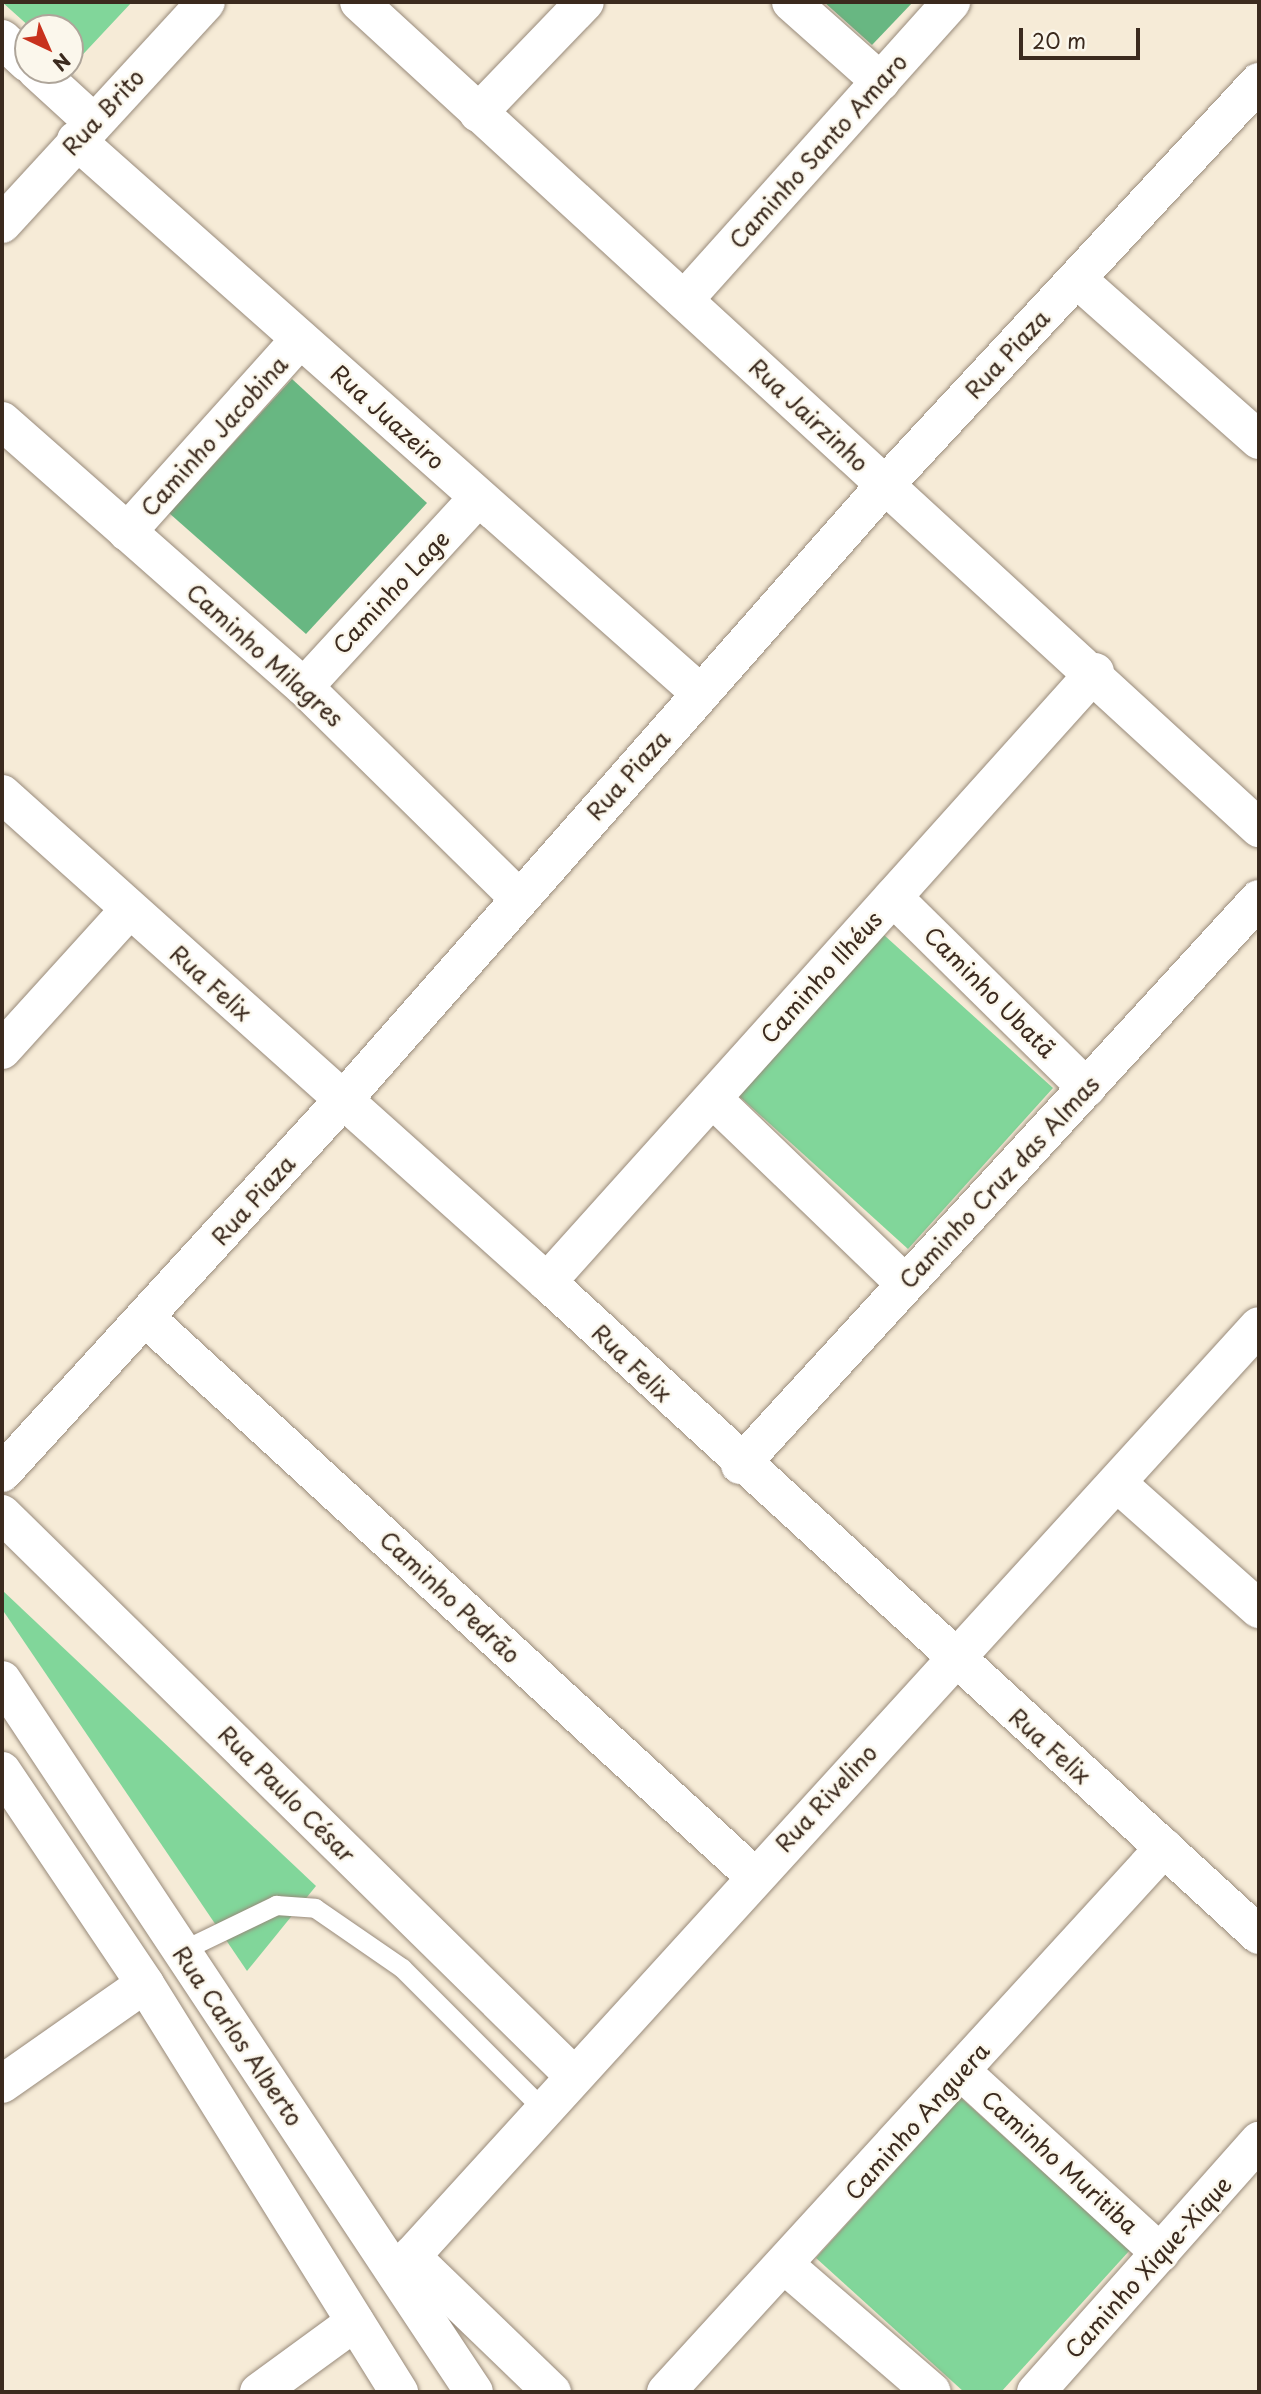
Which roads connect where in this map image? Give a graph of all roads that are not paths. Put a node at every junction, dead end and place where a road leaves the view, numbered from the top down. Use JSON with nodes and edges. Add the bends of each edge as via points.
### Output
{"nodes":[{"id":1,"x":206,"y":2,"type":"edge"},
{"id":2,"x":359,"y":2,"type":"edge"},
{"id":3,"x":585,"y":2,"type":"edge"},
{"id":4,"x":791,"y":2,"type":"edge"},
{"id":5,"x":951,"y":2,"type":"edge"},
{"id":6,"x":881,"y":82,"type":"junction"},
{"id":7,"x":1259,"y":82,"type":"edge"},
{"id":8,"x":47,"y":84,"type":"edge"},
{"id":9,"x":478,"y":113,"type":"junction"},
{"id":10,"x":84,"y":131,"type":"junction"},
{"id":11,"x":2,"y":224,"type":"edge"},
{"id":12,"x":1077,"y":279,"type":"junction"},
{"id":13,"x":684,"y":300,"type":"junction"},
{"id":14,"x":300,"y":339,"type":"junction"},
{"id":15,"x":2,"y":421,"type":"edge"},
{"id":16,"x":1259,"y":440,"type":"edge"},
{"id":17,"x":885,"y":485,"type":"junction"},
{"id":18,"x":478,"y":498,"type":"junction"},
{"id":19,"x":127,"y":532,"type":"junction"},
{"id":20,"x":1095,"y":672,"type":"junction"},
{"id":21,"x":304,"y":687,"type":"junction"},
{"id":22,"x":701,"y":694,"type":"junction"},
{"id":23,"x":2,"y":794,"type":"edge"},
{"id":24,"x":1259,"y":828,"type":"edge"},
{"id":25,"x":893,"y":897,"type":"junction"},
{"id":26,"x":519,"y":898,"type":"junction"},
{"id":27,"x":1259,"y":899,"type":"edge"},
{"id":28,"x":129,"y":910,"type":"junction"},
{"id":29,"x":2,"y":1050,"type":"edge"},
{"id":30,"x":1087,"y":1088,"type":"junction"},
{"id":31,"x":713,"y":1099,"type":"junction"},
{"id":32,"x":343,"y":1100,"type":"junction"},
{"id":33,"x":547,"y":1282,"type":"junction"},
{"id":34,"x":904,"y":1283,"type":"junction"},
{"id":35,"x":146,"y":1318,"type":"junction"},
{"id":36,"x":1259,"y":1326,"type":"edge"},
{"id":37,"x":740,"y":1465,"type":"junction"},
{"id":38,"x":2,"y":1473,"type":"edge"},
{"id":39,"x":1117,"y":1483,"type":"junction"},
{"id":40,"x":2,"y":1514,"type":"edge"},
{"id":41,"x":1259,"y":1609,"type":"edge"},
{"id":42,"x":954,"y":1662,"type":"junction"},
{"id":43,"x":2,"y":1681,"type":"edge"},
{"id":44,"x":2,"y":1770,"type":"edge"},
{"id":45,"x":1164,"y":1848,"type":"junction"},
{"id":46,"x":754,"y":1876,"type":"junction"},
{"id":47,"x":1259,"y":1936,"type":"edge"},
{"id":48,"x":181,"y":1951,"type":"junction"},
{"id":49,"x":145,"y":1984,"type":"junction"},
{"id":50,"x":961,"y":2071,"type":"junction"},
{"id":51,"x":572,"y":2074,"type":"junction"},
{"id":52,"x":2,"y":2084,"type":"edge"},
{"id":53,"x":542,"y":2108,"type":"junction"},
{"id":54,"x":1259,"y":2141,"type":"edge"},
{"id":55,"x":1160,"y":2253,"type":"junction"},
{"id":56,"x":403,"y":2264,"type":"junction"},
{"id":57,"x":787,"y":2267,"type":"junction"},
{"id":58,"x":355,"y":2322,"type":"junction"},
{"id":59,"x":260,"y":2392,"type":"edge"},
{"id":60,"x":399,"y":2392,"type":"edge"},
{"id":61,"x":474,"y":2392,"type":"edge"},
{"id":62,"x":552,"y":2392,"type":"edge"},
{"id":63,"x":666,"y":2392,"type":"edge"},
{"id":64,"x":932,"y":2392,"type":"edge"},
{"id":65,"x":1036,"y":2392,"type":"edge"}],
"edges":[{"from":1,"to":10,"type":"street","name":"Rua Brito"},
{"from":2,"to":9,"type":"street","name":"Rua Jairzinho"},
{"from":3,"to":9,"type":"street"},
{"from":4,"to":6,"type":"street"},
{"from":5,"to":6,"type":"street","name":"Caminho Santo Amaro"},
{"from":6,"to":13,"type":"street","name":"Caminho Santo Amaro"},
{"from":7,"to":12,"type":"street","name":"Rua Piaza"},
{"from":8,"to":10,"type":"street","name":"Rua Juazeiro"},
{"from":9,"to":13,"type":"street","name":"Rua Jairzinho"},
{"from":10,"to":11,"type":"street","name":"Rua Brito"},
{"from":10,"to":14,"type":"street","name":"Rua Juazeiro"},
{"from":12,"to":16,"type":"street"},
{"from":12,"to":17,"type":"street","name":"Rua Piaza"},
{"from":13,"to":17,"type":"street","name":"Rua Jairzinho"},
{"from":14,"to":18,"type":"street","name":"Rua Juazeiro"},
{"from":14,"to":19,"type":"street","name":"Caminho Jacobina"},
{"from":15,"to":19,"type":"street","name":"Caminho Milagres"},
{"from":17,"to":20,"type":"street","name":"Rua Jairzinho"},
{"from":17,"to":22,"type":"street","name":"Rua Piaza"},
{"from":18,"to":21,"type":"street","name":"Caminho Lage"},
{"from":18,"to":22,"type":"street","name":"Rua Juazeiro"},
{"from":19,"to":21,"type":"street","name":"Caminho Milagres"},
{"from":20,"to":24,"type":"street","name":"Rua Jairzinho"},
{"from":20,"to":25,"type":"street","name":"Caminho Ilhéus"},
{"from":21,"to":26,"type":"street","name":"Caminho Milagres"},
{"from":22,"to":26,"type":"street","name":"Rua Piaza"},
{"from":23,"to":28,"type":"street","name":"Rua Felix"},
{"from":25,"to":30,"type":"street","name":"Caminho Ubatã"},
{"from":25,"to":31,"type":"street","name":"Caminho Ilhéus"},
{"from":26,"to":32,"type":"street","name":"Rua Piaza"},
{"from":27,"to":30,"type":"street","name":"Caminho Cruz das Almas"},
{"from":28,"to":29,"type":"street"},
{"from":28,"to":32,"type":"street","name":"Rua Felix"},
{"from":30,"to":34,"type":"street","name":"Caminho Cruz das Almas"},
{"from":31,"to":33,"type":"street","name":"Caminho Ilhéus"},
{"from":31,"to":34,"type":"street"},
{"from":32,"to":33,"type":"street","name":"Rua Felix"},
{"from":32,"to":35,"type":"street","name":"Rua Piaza"},
{"from":33,"to":37,"type":"street","name":"Rua Felix"},
{"from":34,"to":37,"type":"street","name":"Caminho Cruz das Almas"},
{"from":35,"to":38,"type":"street","name":"Rua Piaza"},
{"from":35,"to":46,"type":"street","name":"Caminho Pedrão"},
{"from":36,"to":39,"type":"street","name":"Rua Rivelino"},
{"from":37,"to":42,"type":"street","name":"Rua Felix"},
{"from":39,"to":41,"type":"street"},
{"from":39,"to":42,"type":"street","name":"Rua Rivelino"},
{"from":40,"to":51,"type":"street","name":"Rua Paulo César"},
{"from":42,"to":45,"type":"street","name":"Rua Felix"},
{"from":42,"to":46,"type":"street","name":"Rua Rivelino"},
{"from":43,"to":48,"type":"street","name":"Rua Carlos Alberto"},
{"from":44,"to":49,"type":"street"},
{"from":45,"to":47,"type":"street","name":"Rua Felix"},
{"from":45,"to":50,"type":"street","name":"Caminho Anguera"},
{"from":46,"to":51,"type":"street","name":"Rua Rivelino"},
{"from":48,"to":53,"type":"lane","via":[[276,1905],[315,1908],[402,1968]]},
{"from":48,"to":56,"type":"street","name":"Rua Carlos Alberto"},
{"from":49,"to":52,"type":"street"},
{"from":49,"to":58,"type":"street"},
{"from":50,"to":55,"type":"street","name":"Caminho Muritiba"},
{"from":50,"to":57,"type":"street","name":"Caminho Anguera"},
{"from":51,"to":53,"type":"street","name":"Rua Rivelino"},
{"from":53,"to":56,"type":"street","name":"Rua Rivelino"},
{"from":54,"to":55,"type":"street","name":"Caminho Xique-Xique"},
{"from":55,"to":65,"type":"street","name":"Caminho Xique-Xique"},
{"from":56,"to":61,"type":"street","name":"Rua Carlos Alberto"},
{"from":56,"to":62,"type":"street"},
{"from":57,"to":63,"type":"street","name":"Caminho Anguera"},
{"from":57,"to":64,"type":"street"},
{"from":58,"to":59,"type":"street"},
{"from":58,"to":60,"type":"street"}]}
